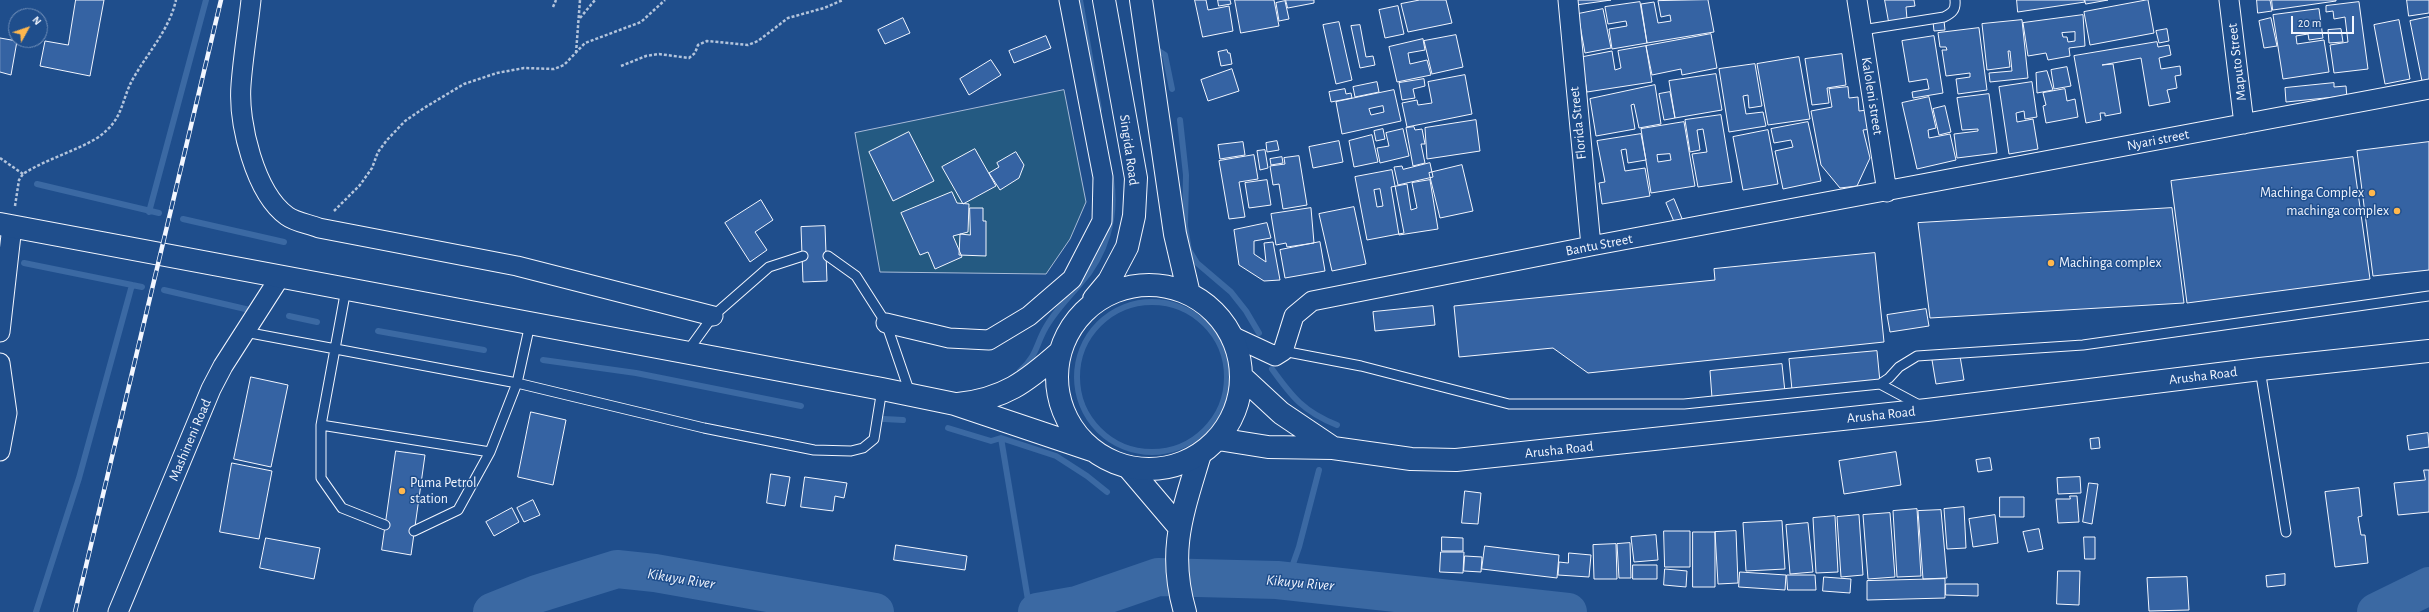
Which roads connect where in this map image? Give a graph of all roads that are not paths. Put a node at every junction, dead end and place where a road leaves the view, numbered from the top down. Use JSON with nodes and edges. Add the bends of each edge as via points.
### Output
{"nodes":[{"id":1,"x":251,"y":0,"type":"edge"},
{"id":2,"x":1069,"y":0,"type":"edge"},
{"id":3,"x":1104,"y":0,"type":"edge"},
{"id":4,"x":1141,"y":0,"type":"edge"},
{"id":5,"x":1568,"y":0,"type":"edge"},
{"id":6,"x":1858,"y":0,"type":"edge"},
{"id":7,"x":1955,"y":0,"type":"edge"},
{"id":8,"x":2229,"y":0,"type":"edge"},
{"id":9,"x":1862,"y":30,"type":"junction"},
{"id":10,"x":2429,"y":89,"type":"edge"},
{"id":11,"x":2244,"y":124,"type":"junction"},
{"id":12,"x":1886,"y":192,"type":"junction"},
{"id":13,"x":6,"y":225,"type":"edge"},
{"id":14,"x":1591,"y":246,"type":"junction"},
{"id":15,"x":802,"y":256,"type":"dead end"},
{"id":16,"x":828,"y":256,"type":"dead end"},
{"id":17,"x":280,"y":277,"type":"junction"},
{"id":18,"x":3,"y":289,"type":"edge"},
{"id":19,"x":346,"y":290,"type":"junction"},
{"id":20,"x":1189,"y":294,"type":"junction"},
{"id":21,"x":2429,"y":296,"type":"edge"},
{"id":22,"x":1084,"y":311,"type":"junction"},
{"id":23,"x":713,"y":316,"type":"junction"},
{"id":24,"x":886,"y":323,"type":"junction"},
{"id":25,"x":530,"y":324,"type":"junction"},
{"id":26,"x":0,"y":332,"type":"edge"},
{"id":27,"x":245,"y":332,"type":"junction"},
{"id":28,"x":1232,"y":336,"type":"junction"},
{"id":29,"x":335,"y":350,"type":"junction"},
{"id":30,"x":1283,"y":351,"type":"junction"},
{"id":31,"x":2429,"y":351,"type":"edge"},
{"id":32,"x":1060,"y":352,"type":"junction"},
{"id":33,"x":686,"y":353,"type":"junction"},
{"id":34,"x":0,"y":363,"type":"edge"},
{"id":35,"x":2260,"y":369,"type":"junction"},
{"id":36,"x":1241,"y":376,"type":"junction"},
{"id":37,"x":517,"y":383,"type":"junction"},
{"id":38,"x":1880,"y":384,"type":"junction"},
{"id":39,"x":882,"y":389,"type":"junction"},
{"id":40,"x":911,"y":395,"type":"junction"},
{"id":41,"x":955,"y":404,"type":"junction"},
{"id":42,"x":1927,"y":410,"type":"junction"},
{"id":43,"x":321,"y":424,"type":"junction"},
{"id":44,"x":1218,"y":439,"type":"junction"},
{"id":45,"x":1333,"y":448,"type":"junction"},
{"id":46,"x":1092,"y":450,"type":"junction"},
{"id":47,"x":0,"y":451,"type":"edge"},
{"id":48,"x":490,"y":452,"type":"junction"},
{"id":49,"x":1200,"y":454,"type":"junction"},
{"id":50,"x":1128,"y":467,"type":"junction"},
{"id":51,"x":385,"y":525,"type":"dead end"},
{"id":52,"x":1178,"y":527,"type":"junction"},
{"id":53,"x":414,"y":531,"type":"dead end"},
{"id":54,"x":2286,"y":532,"type":"dead end"},
{"id":55,"x":1185,"y":610,"type":"edge"},
{"id":56,"x":118,"y":612,"type":"edge"}],
"edges":[{"from":1,"to":23,"type":"street","via":[[241,87],[246,136],[257,178],[271,201],[288,217],[319,228],[517,266]]},
{"from":2,"to":24,"type":"street","via":[[1103,177],[1102,221],[1072,280],[1029,316],[990,340],[949,338]]},
{"from":3,"to":22,"type":"main road","name":"Singida Road","via":[[1136,178],[1127,247],[1109,281]]},
{"from":4,"to":20,"type":"main road","via":[[1175,234]]},
{"from":5,"to":14,"type":"street","name":"Florida Street"},
{"from":6,"to":9,"type":"street","name":"Kaloleni street"},
{"from":7,"to":9,"type":"lane","via":[[1956,6],[1952,13],[1944,18]]},
{"from":8,"to":11,"type":"street","name":"Maputo Street"},
{"from":9,"to":12,"type":"street","name":"Kaloleni street"},
{"from":10,"to":11,"type":"street","name":"Nyari street"},
{"from":11,"to":12,"type":"street","name":"Nyari street"},
{"from":12,"to":14,"type":"street","name":"Bantu Street"},
{"from":13,"to":17,"type":"main road"},
{"from":13,"to":18,"type":"street"},
{"from":14,"to":30,"type":"street","name":"Bantu Street","via":[[1312,301],[1294,316]]},
{"from":15,"to":23,"type":"lane","via":[[769,267]]},
{"from":16,"to":24,"type":"lane","via":[[856,276]]},
{"from":17,"to":19,"type":"main road"},
{"from":17,"to":27,"type":"street","name":"Mashineni Road"},
{"from":18,"to":26,"type":"street"},
{"from":19,"to":25,"type":"main road"},
{"from":19,"to":29,"type":"lane"},
{"from":20,"to":22,"type":"main road","via":[[1167,287],[1144,285],[1121,288],[1100,298]]},
{"from":20,"to":28,"type":"main road","via":[[1210,309]]},
{"from":21,"to":38,"type":"lane","via":[[2083,345],[1917,356],[1898,367]]},
{"from":22,"to":32,"type":"main road","via":[[1065,337]]},
{"from":23,"to":33,"type":"lane"},
{"from":24,"to":40,"type":"lane"},
{"from":25,"to":33,"type":"main road"},
{"from":25,"to":37,"type":"lane"},
{"from":27,"to":29,"type":"lane"},
{"from":27,"to":56,"type":"street","name":"Mashineni Road","via":[[211,389]]},
{"from":28,"to":30,"type":"street","via":[[1275,356]]},
{"from":28,"to":36,"type":"main road"},
{"from":29,"to":37,"type":"lane"},
{"from":29,"to":43,"type":"lane"},
{"from":30,"to":38,"type":"lane","via":[[1361,366],[1509,404],[1684,404]]},
{"from":31,"to":35,"type":"main road","name":"Arusha Road"},
{"from":32,"to":41,"type":"main road","via":[[1030,379],[1007,392],[977,402]]},
{"from":32,"to":46,"type":"main road","via":[[1056,379],[1061,406],[1074,430]]},
{"from":33,"to":39,"type":"main road"},
{"from":34,"to":47,"type":"street","via":[[7,413]]},
{"from":35,"to":42,"type":"main road","name":"Arusha Road"},
{"from":35,"to":54,"type":"lane"},
{"from":36,"to":44,"type":"main road","via":[[1231,421]]},
{"from":36,"to":45,"type":"main road","via":[[1281,414]]},
{"from":37,"to":39,"type":"lane","via":[[718,431],[814,450],[851,451],[863,448],[874,439]]},
{"from":37,"to":48,"type":"lane"},
{"from":38,"to":42,"type":"lane"},
{"from":39,"to":40,"type":"main road"},
{"from":40,"to":41,"type":"main road"},
{"from":41,"to":46,"type":"main road"},
{"from":42,"to":45,"type":"main road","name":"Arusha Road","via":[[1456,460],[1411,459]]},
{"from":43,"to":48,"type":"lane"},
{"from":43,"to":51,"type":"lane","via":[[320,478],[342,508]]},
{"from":44,"to":45,"type":"main road","name":"Arusha Road","via":[[1268,448]]},
{"from":44,"to":49,"type":"main road"},
{"from":46,"to":50,"type":"main road"},
{"from":48,"to":53,"type":"lane","via":[[458,510]]},
{"from":49,"to":50,"type":"main road","via":[[1178,465],[1153,470]]},
{"from":49,"to":52,"type":"main road"},
{"from":50,"to":52,"type":"main road"},
{"from":52,"to":55,"type":"main road","via":[[1176,556]]}]}
